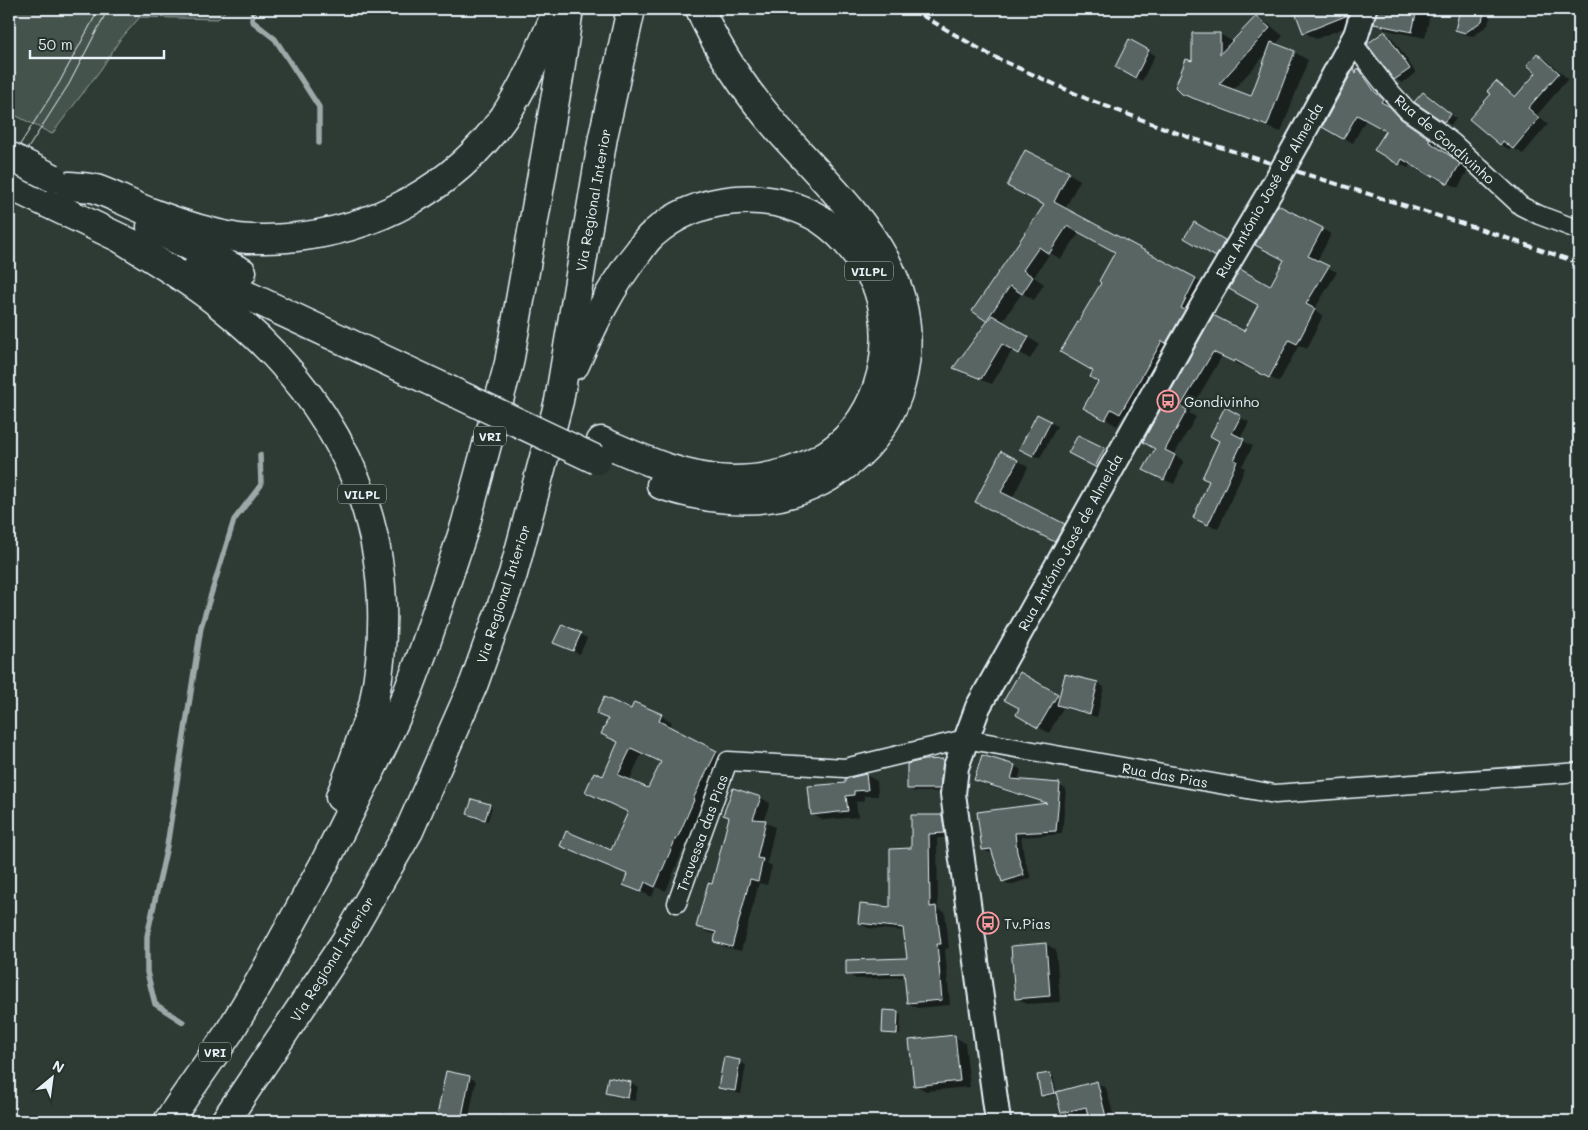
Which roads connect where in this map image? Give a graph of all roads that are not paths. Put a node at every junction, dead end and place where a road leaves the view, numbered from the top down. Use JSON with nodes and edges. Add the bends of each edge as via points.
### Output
{"nodes":[{"id":1,"x":558,"y":9,"type":"edge"},
{"id":2,"x":570,"y":9,"type":"edge"},
{"id":3,"x":631,"y":9,"type":"edge"},
{"id":4,"x":700,"y":9,"type":"edge"},
{"id":5,"x":1364,"y":9,"type":"edge"},
{"id":6,"x":1352,"y":42,"type":"junction"},
{"id":7,"x":9,"y":156,"type":"edge"},
{"id":8,"x":9,"y":185,"type":"edge"},
{"id":9,"x":56,"y":189,"type":"junction"},
{"id":10,"x":1579,"y":230,"type":"edge"},
{"id":11,"x":123,"y":240,"type":"junction"},
{"id":12,"x":449,"y":380,"type":"junction"},
{"id":13,"x":559,"y":401,"type":"junction"},
{"id":14,"x":599,"y":450,"type":"junction"},
{"id":15,"x":965,"y":739,"type":"junction"},
{"id":16,"x":756,"y":762,"type":"joint"},
{"id":17,"x":1579,"y":772,"type":"edge"},
{"id":18,"x":335,"y":841,"type":"junction"},
{"id":19,"x":677,"y":903,"type":"dead end"},
{"id":20,"x":168,"y":1121,"type":"edge"},
{"id":21,"x":225,"y":1121,"type":"edge"},
{"id":22,"x":998,"y":1121,"type":"edge"}],
"edges":[{"from":1,"to":9,"type":"highway","number":"VILPL","via":[[520,89],[486,140],[464,162],[414,200],[369,221],[309,236],[239,238],[155,214],[94,189]]},
{"from":2,"to":18,"type":"highway","number":"VRI","via":[[509,363],[465,526],[407,694]]},
{"from":3,"to":13,"type":"highway","name":"Via Regional Interior","via":[[603,137]]},
{"from":4,"to":14,"type":"highway","number":"VILPL","via":[[729,66],[754,101],[844,200],[882,254],[896,280],[904,308],[905,367],[895,400],[876,436],[854,459],[828,478],[797,492],[768,499],[728,500],[686,493],[643,479]]},
{"from":5,"to":6,"type":"main road","name":"Rua António José de Almeida"},
{"from":6,"to":10,"type":"street","name":"Rua de Gondivinho","via":[[1407,110],[1453,143],[1521,206]]},
{"from":6,"to":15,"type":"main road","name":"Rua António José de Almeida","bridge":true,"via":[[987,689]]},
{"from":7,"to":9,"type":"highway","number":"VILPL","bridge":true},
{"from":8,"to":9,"type":"highway","number":"VILPL"},
{"from":9,"to":11,"type":"highway","number":"VILPL"},
{"from":9,"to":12,"type":"highway","number":"VILPL","via":[[225,264]]},
{"from":11,"to":12,"type":"highway","number":"VILPL"},
{"from":11,"to":18,"type":"highway","number":"VILPL","via":[[220,304],[278,357],[322,413],[360,489],[376,545],[380,573],[381,650],[374,703],[335,810]]},
{"from":12,"to":14,"type":"highway","number":"VILPL"},
{"from":13,"to":14,"type":"highway","number":"VILPL","via":[[600,309],[626,266],[652,235],[676,218],[704,205],[731,200],[765,200],[796,208],[820,219],[846,241],[866,266],[878,289],[885,315],[885,362],[879,385],[857,424],[840,444],[818,460],[764,478],[730,480],[691,475]]},
{"from":13,"to":21,"type":"highway","name":"Via Regional Interior","via":[[513,574],[474,683],[409,831],[345,942]]},
{"from":15,"to":16,"type":"street","name":"Rua das Pias","via":[[846,768]]},
{"from":15,"to":17,"type":"street","name":"Rua das Pias","via":[[1275,794]]},
{"from":15,"to":22,"type":"main road","name":"Rua António José de Almeida","via":[[956,767],[953,794]]},
{"from":16,"to":19,"type":"street","name":"Travessa das Pias","via":[[728,761]]},
{"from":18,"to":20,"type":"highway","number":"VRI","via":[[260,981]]}]}
